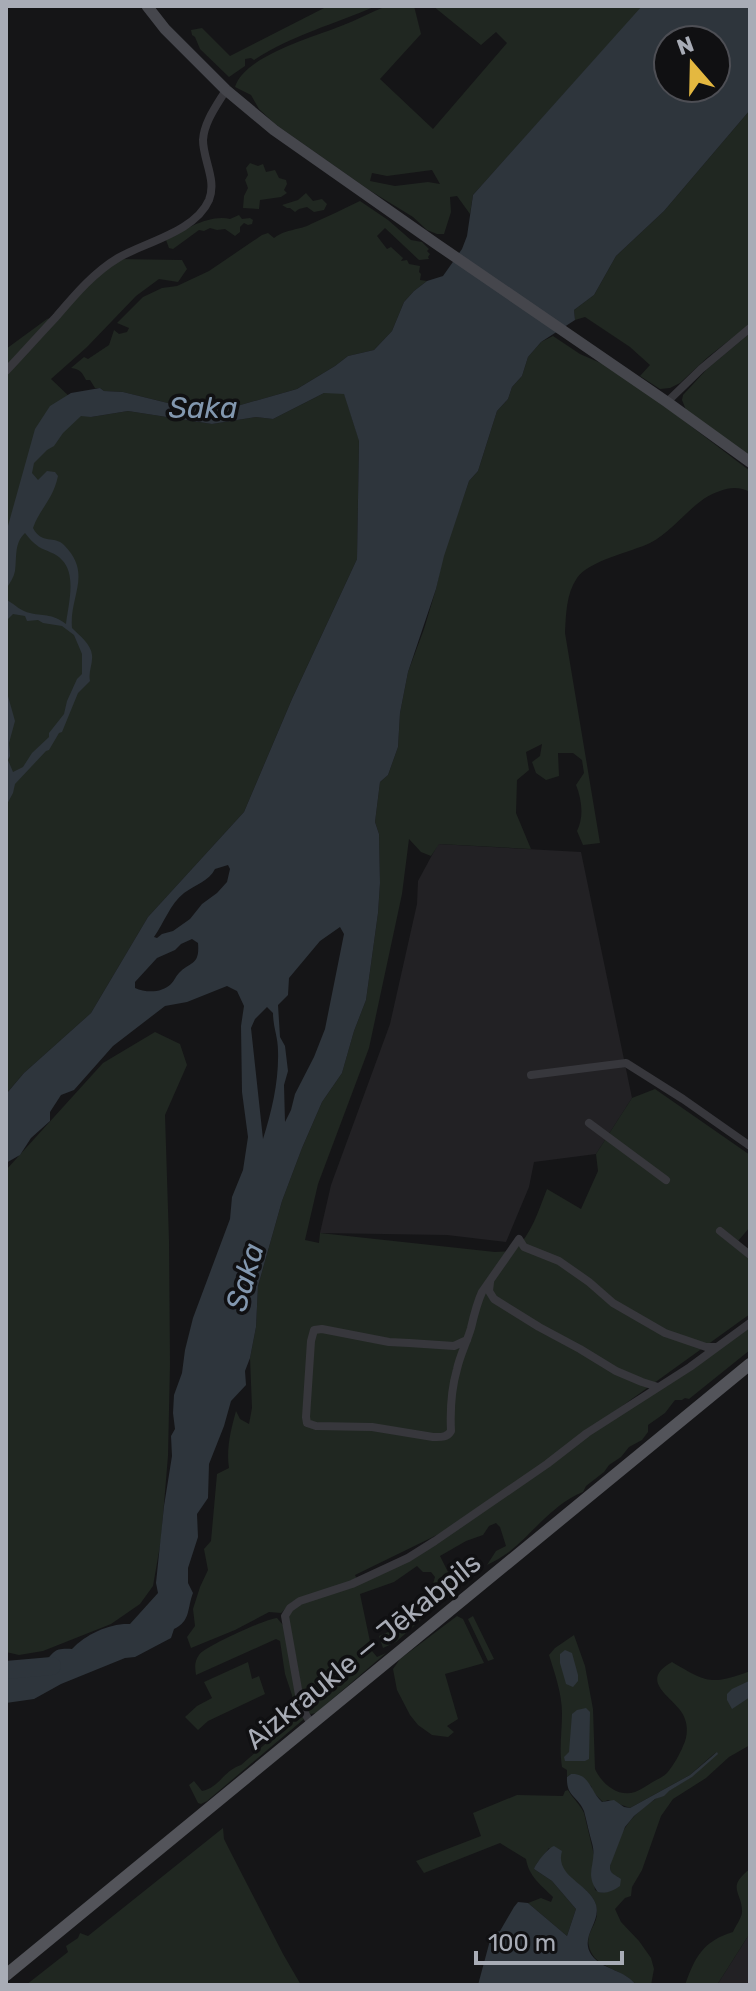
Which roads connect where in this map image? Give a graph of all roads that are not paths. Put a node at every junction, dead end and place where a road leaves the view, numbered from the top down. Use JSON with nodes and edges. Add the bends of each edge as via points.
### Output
{"nodes":[{"id":1,"x":147,"y":6,"type":"edge"},
{"id":2,"x":226,"y":90,"type":"junction"},
{"id":3,"x":750,"y":328,"type":"edge"},
{"id":4,"x":6,"y":371,"type":"edge"},
{"id":5,"x":667,"y":402,"type":"junction"},
{"id":6,"x":750,"y":462,"type":"edge"},
{"id":7,"x":531,"y":1075,"type":"dead end"},
{"id":8,"x":589,"y":1123,"type":"dead end"},
{"id":9,"x":750,"y":1146,"type":"edge"},
{"id":10,"x":666,"y":1180,"type":"dead end"},
{"id":11,"x":720,"y":1231,"type":"dead end"},
{"id":12,"x":750,"y":1255,"type":"edge"},
{"id":13,"x":490,"y":1281,"type":"junction"},
{"id":14,"x":750,"y":1323,"type":"edge"},
{"id":15,"x":467,"y":1340,"type":"junction"},
{"id":16,"x":716,"y":1347,"type":"junction"},
{"id":17,"x":750,"y":1364,"type":"edge"},
{"id":18,"x":658,"y":1387,"type":"junction"},
{"id":19,"x":311,"y":1724,"type":"junction"},
{"id":20,"x":6,"y":1975,"type":"edge"}],
"edges":[{"from":1,"to":2,"type":"street"},
{"from":2,"to":4,"type":"street","via":[[203,140],[211,189],[201,212],[98,274]]},
{"from":2,"to":5,"type":"street","via":[[274,130]]},
{"from":3,"to":5,"type":"street"},
{"from":5,"to":6,"type":"street"},
{"from":7,"to":9,"type":"street","via":[[626,1063]]},
{"from":8,"to":10,"type":"street"},
{"from":11,"to":12,"type":"street"},
{"from":13,"to":15,"type":"street"},
{"from":13,"to":16,"type":"street","via":[[519,1239],[524,1247],[559,1261],[613,1303],[665,1333]]},
{"from":13,"to":18,"type":"street","via":[[494,1299],[616,1371]]},
{"from":14,"to":16,"type":"street"},
{"from":15,"to":15,"type":"street","via":[[454,1346],[389,1342],[314,1330],[307,1423],[446,1436],[451,1431],[456,1369]]},
{"from":16,"to":18,"type":"street"},
{"from":17,"to":19,"type":"main road","name":"Aizkraukle — Jēkabpils"},
{"from":18,"to":19,"type":"street","via":[[408,1558],[290,1608],[285,1616],[298,1695]]},
{"from":19,"to":20,"type":"main road","name":"Aizkraukle — Jēkabpils"}]}
